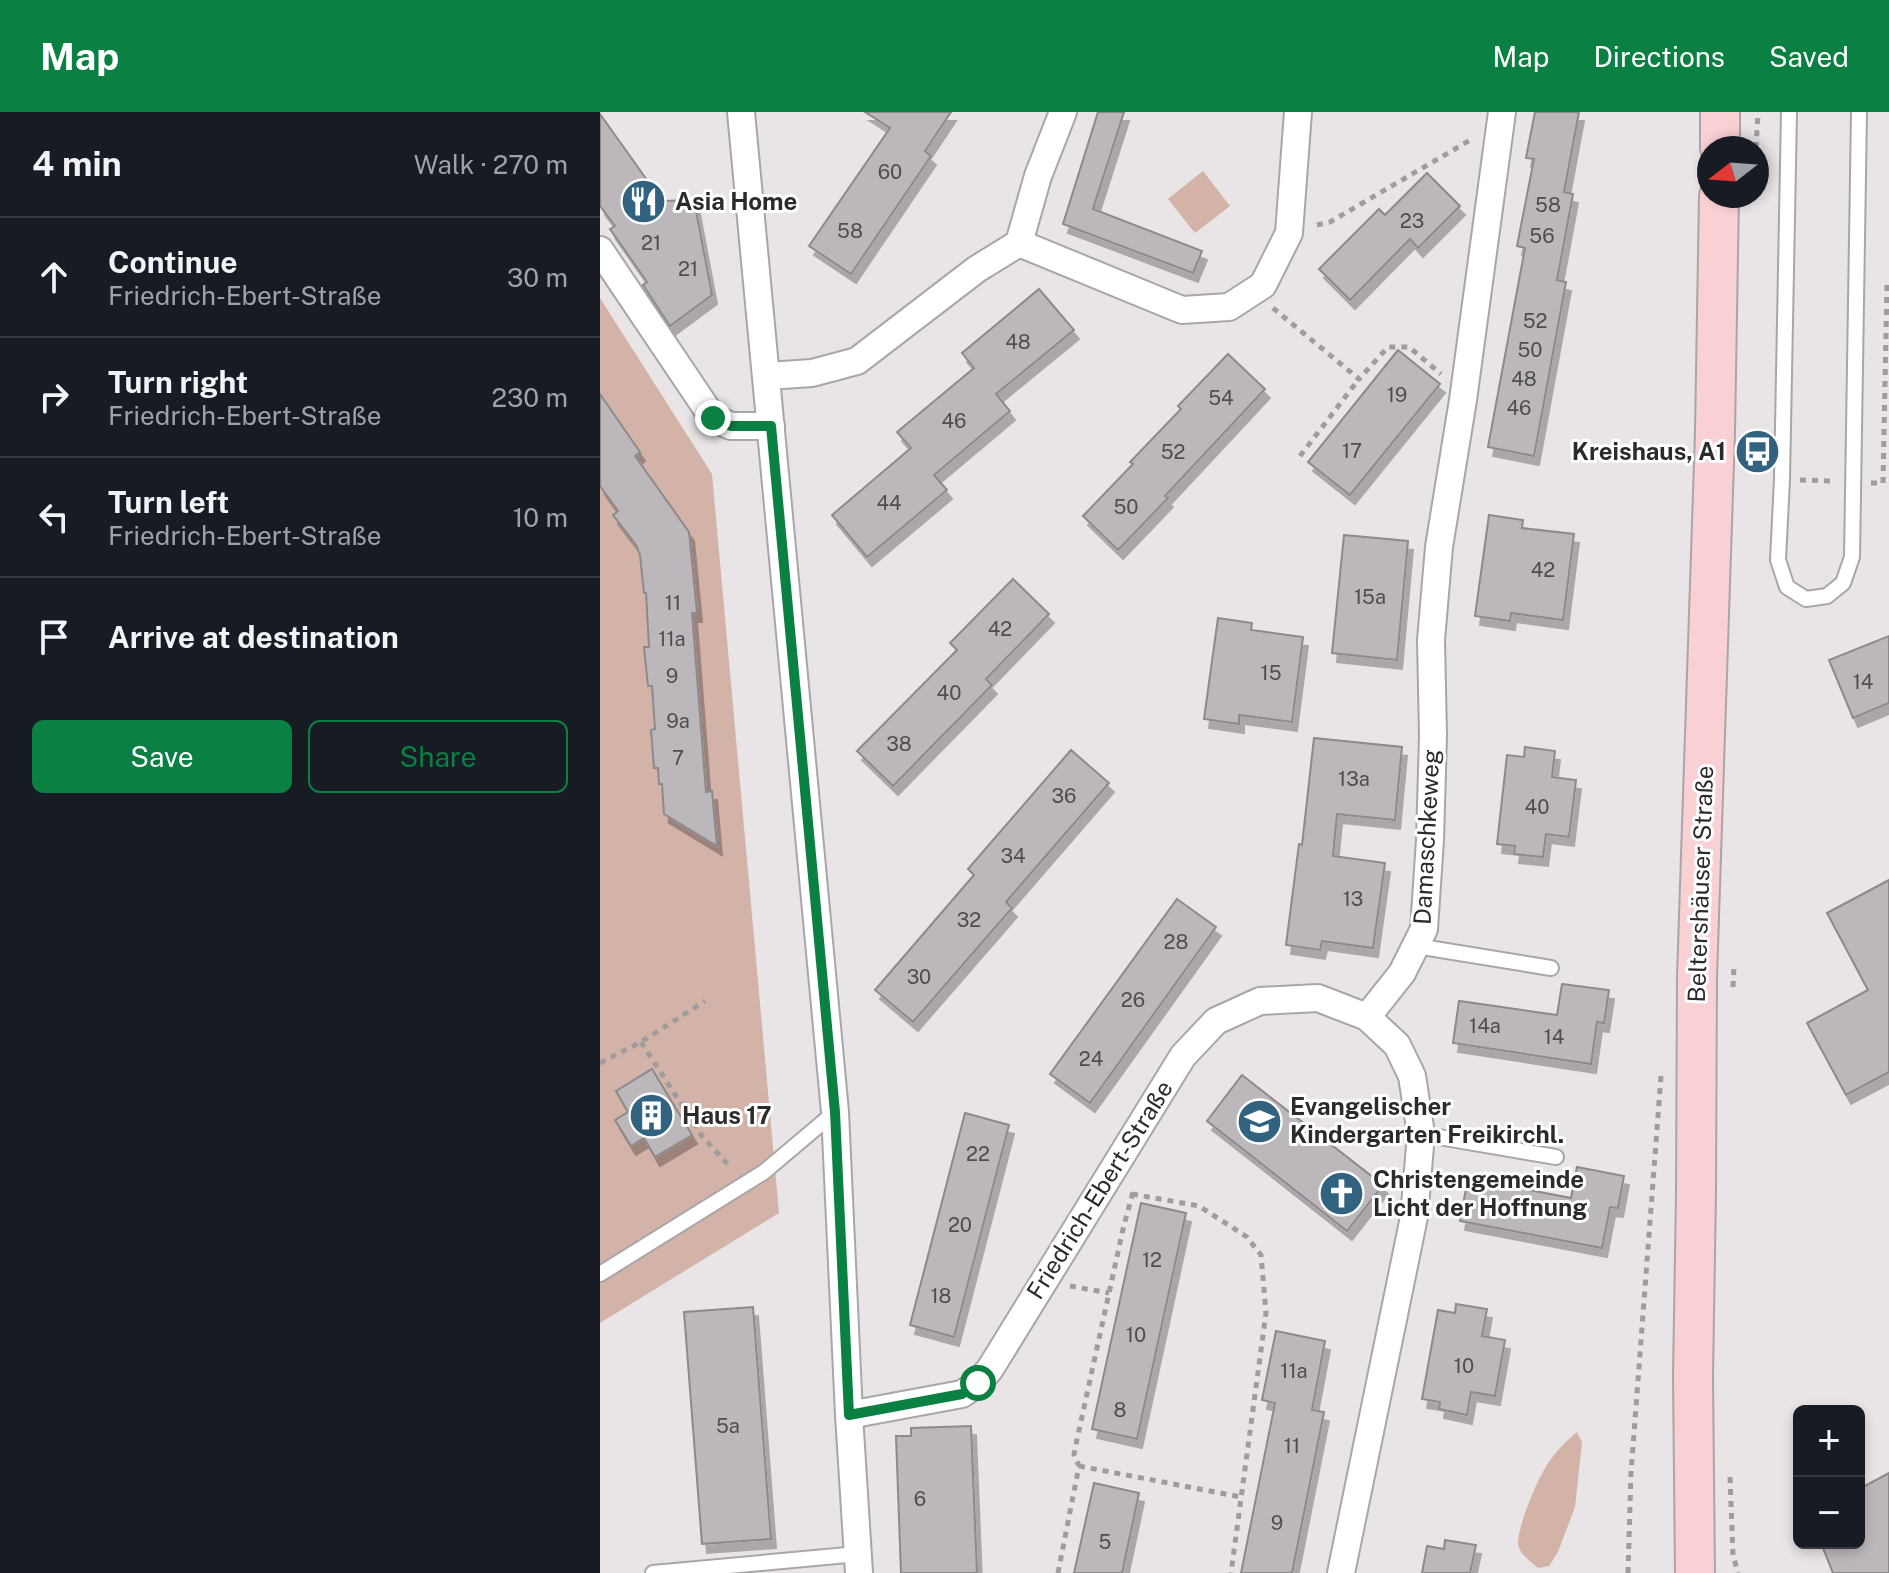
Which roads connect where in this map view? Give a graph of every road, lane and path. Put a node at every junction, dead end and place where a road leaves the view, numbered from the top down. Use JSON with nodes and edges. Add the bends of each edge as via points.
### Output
{"nodes":[{"id":1,"x":741,"y":112,"type":"edge"},
{"id":2,"x":1063,"y":112,"type":"edge"},
{"id":3,"x":1298,"y":112,"type":"edge"},
{"id":4,"x":1720,"y":112,"type":"edge"},
{"id":5,"x":1758,"y":112,"type":"edge"},
{"id":6,"x":1789,"y":112,"type":"edge"},
{"id":7,"x":1859,"y":112,"type":"edge"},
{"id":8,"x":1502,"y":117,"type":"edge"},
{"id":9,"x":1720,"y":136,"type":"edge"},
{"id":10,"x":1757,"y":136,"type":"edge"},
{"id":11,"x":1719,"y":208,"type":"edge"},
{"id":12,"x":1289,"y":233,"type":"junction"},
{"id":13,"x":1019,"y":243,"type":"junction"},
{"id":14,"x":600,"y":250,"type":"edge"},
{"id":15,"x":1257,"y":289,"type":"junction"},
{"id":16,"x":767,"y":376,"type":"junction"},
{"id":17,"x":1359,"y":379,"type":"junction"},
{"id":18,"x":1463,"y":400,"type":"junction"},
{"id":19,"x":771,"y":426,"type":"junction"},
{"id":20,"x":1300,"y":456,"type":"dead end"},
{"id":21,"x":1416,"y":946,"type":"junction"},
{"id":22,"x":1551,"y":968,"type":"dead end"},
{"id":23,"x":705,"y":1001,"type":"dead end"},
{"id":24,"x":1367,"y":1017,"type":"junction"},
{"id":25,"x":641,"y":1042,"type":"junction"},
{"id":26,"x":600,"y":1063,"type":"edge"},
{"id":27,"x":835,"y":1112,"type":"junction"},
{"id":28,"x":1421,"y":1134,"type":"junction"},
{"id":29,"x":1556,"y":1157,"type":"dead end"},
{"id":30,"x":1117,"y":1163,"type":"junction"},
{"id":31,"x":745,"y":1183,"type":"junction"},
{"id":32,"x":1652,"y":1191,"type":"dead end"},
{"id":33,"x":1132,"y":1194,"type":"junction"},
{"id":34,"x":600,"y":1274,"type":"edge"},
{"id":35,"x":1049,"y":1274,"type":"junction"},
{"id":36,"x":1109,"y":1293,"type":"junction"},
{"id":37,"x":849,"y":1415,"type":"junction"},
{"id":38,"x":1079,"y":1466,"type":"junction"},
{"id":39,"x":1241,"y":1497,"type":"junction"},
{"id":40,"x":858,"y":1563,"type":"edge"},
{"id":41,"x":653,"y":1573,"type":"edge"},
{"id":42,"x":1058,"y":1573,"type":"edge"},
{"id":43,"x":1231,"y":1573,"type":"edge"},
{"id":44,"x":1341,"y":1573,"type":"edge"},
{"id":45,"x":1628,"y":1573,"type":"edge"},
{"id":46,"x":1695,"y":1573,"type":"edge"}],
"edges":[{"from":1,"to":16,"type":"street"},
{"from":2,"to":13,"type":"street"},
{"from":3,"to":12,"type":"street"},
{"from":4,"to":9,"type":"main road"},
{"from":5,"to":10,"type":"path"},
{"from":6,"to":7,"type":"lane","via":[[1778,560],[1787,587],[1806,599],[1827,596],[1843,583],[1852,557]]},
{"from":8,"to":12,"type":"path","via":[[1330,222]]},
{"from":8,"to":18,"type":"street","name":"Damaschkeweg"},
{"from":11,"to":46,"type":"main road","name":"Beltershäuser Straße","via":[[1697,977]]},
{"from":12,"to":15,"type":"street"},
{"from":13,"to":15,"type":"street","via":[[1182,310],[1229,307]]},
{"from":13,"to":16,"type":"street","via":[[857,361],[812,373]]},
{"from":14,"to":19,"type":"street","via":[[713,418],[731,426]]},
{"from":15,"to":17,"type":"path","via":[[1275,312]]},
{"from":16,"to":19,"type":"street"},
{"from":17,"to":18,"type":"path","via":[[1388,347],[1409,347],[1445,377],[1452,399]]},
{"from":17,"to":20,"type":"path"},
{"from":18,"to":21,"type":"street","name":"Damaschkeweg","via":[[1439,547],[1431,640],[1430,840],[1424,929]]},
{"from":19,"to":27,"type":"street"},
{"from":21,"to":22,"type":"lane"},
{"from":21,"to":24,"type":"street","name":"Damaschkeweg"},
{"from":23,"to":25,"type":"path"},
{"from":24,"to":28,"type":"street","via":[[1397,1045],[1412,1076]]},
{"from":24,"to":30,"type":"street","name":"Friedrich-Ebert-Straße","via":[[1318,998],[1260,1001],[1216,1021],[1183,1056]]},
{"from":25,"to":26,"type":"path"},
{"from":25,"to":31,"type":"path","via":[[702,1136]]},
{"from":27,"to":31,"type":"lane"},
{"from":27,"to":37,"type":"street"},
{"from":28,"to":29,"type":"lane"},
{"from":28,"to":44,"type":"street","via":[[1414,1217]]},
{"from":30,"to":33,"type":"path","via":[[1136,1180]]},
{"from":30,"to":35,"type":"street","name":"Friedrich-Ebert-Straße"},
{"from":31,"to":34,"type":"lane"},
{"from":32,"to":45,"type":"path"},
{"from":33,"to":36,"type":"path"},
{"from":33,"to":39,"type":"path","via":[[1199,1206],[1247,1237],[1261,1255],[1266,1313]]},
{"from":35,"to":36,"type":"path","via":[[1064,1285]]},
{"from":35,"to":37,"type":"street","name":"Friedrich-Ebert-Straße","via":[[978,1383],[962,1394]]},
{"from":36,"to":38,"type":"path","via":[[1074,1455]]},
{"from":37,"to":40,"type":"street"},
{"from":38,"to":39,"type":"path"},
{"from":38,"to":42,"type":"path"},
{"from":39,"to":43,"type":"path"},
{"from":40,"to":41,"type":"lane"}]}
